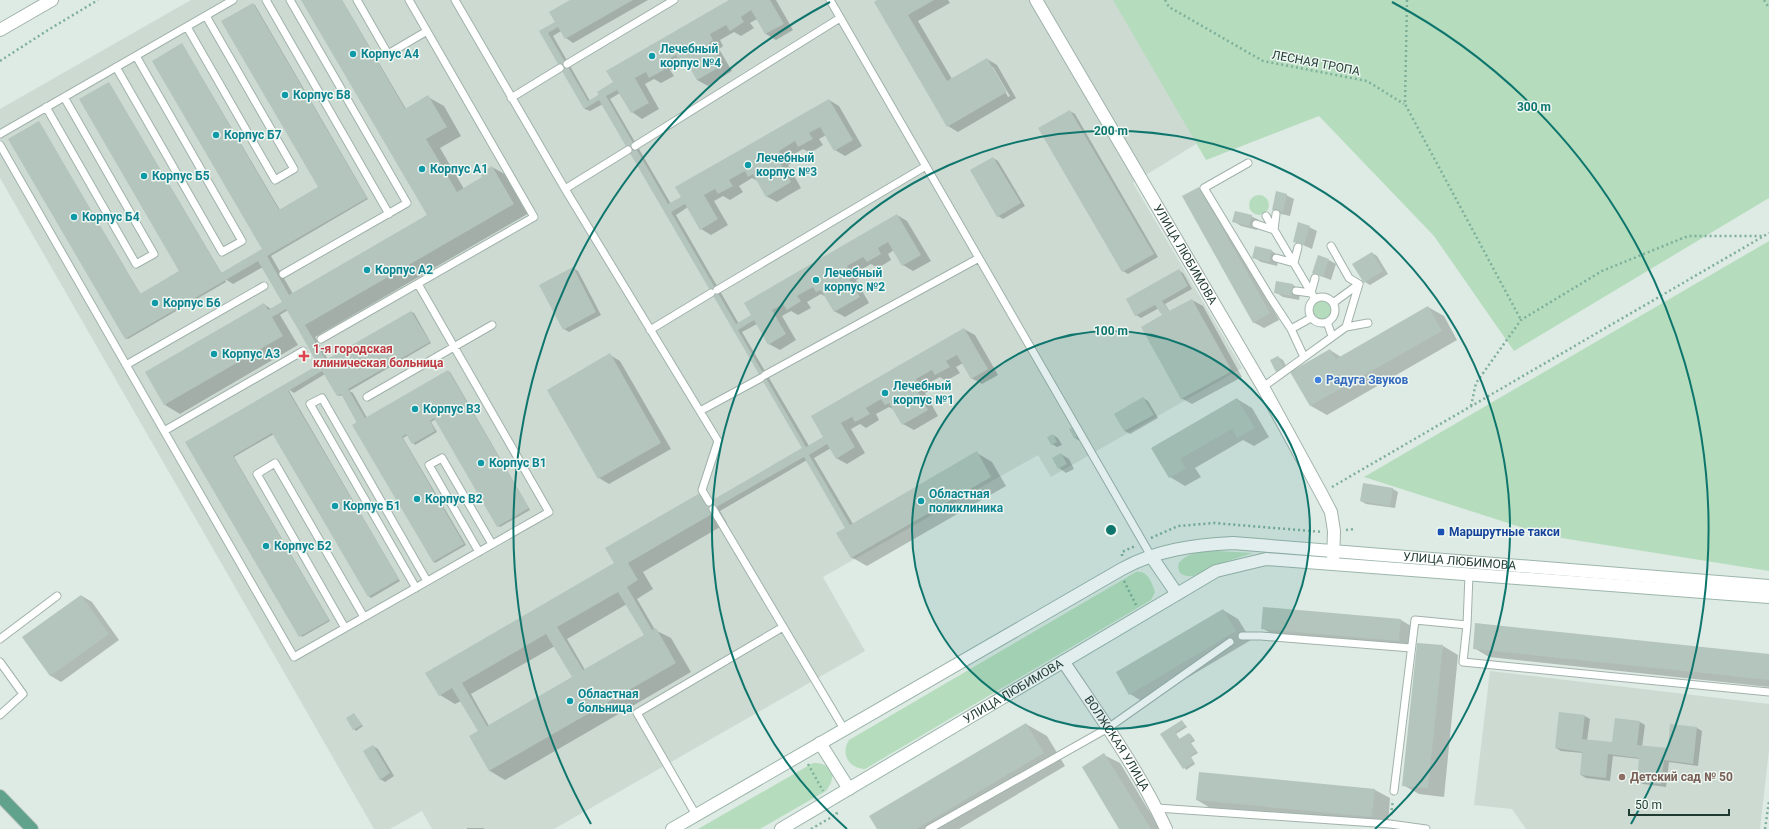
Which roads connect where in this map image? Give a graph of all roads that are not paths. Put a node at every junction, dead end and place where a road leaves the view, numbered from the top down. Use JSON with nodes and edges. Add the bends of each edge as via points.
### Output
{"nodes":[{"id":1,"x":52,"y":0,"type":"edge"},
{"id":2,"x":233,"y":0,"type":"edge"},
{"id":3,"x":266,"y":0,"type":"edge"},
{"id":4,"x":290,"y":0,"type":"edge"},
{"id":5,"x":357,"y":0,"type":"edge"},
{"id":6,"x":409,"y":0,"type":"edge"},
{"id":7,"x":674,"y":0,"type":"edge"},
{"id":8,"x":830,"y":0,"type":"edge"},
{"id":9,"x":1036,"y":0,"type":"edge"},
{"id":10,"x":458,"y":1,"type":"edge"},
{"id":11,"x":206,"y":16,"type":"junction"},
{"id":12,"x":840,"y":18,"type":"junction"},
{"id":13,"x":187,"y":27,"type":"junction"},
{"id":14,"x":0,"y":30,"type":"edge"},
{"id":15,"x":428,"y":32,"type":"junction"},
{"id":16,"x":136,"y":56,"type":"junction"},
{"id":17,"x":116,"y":68,"type":"junction"},
{"id":18,"x":64,"y":97,"type":"junction"},
{"id":19,"x":511,"y":98,"type":"junction"},
{"id":20,"x":46,"y":107,"type":"junction"},
{"id":21,"x":0,"y":134,"type":"edge"},
{"id":22,"x":0,"y":145,"type":"edge"},
{"id":23,"x":1248,"y":163,"type":"dead end"},
{"id":24,"x":926,"y":166,"type":"junction"},
{"id":25,"x":565,"y":189,"type":"junction"},
{"id":26,"x":388,"y":214,"type":"junction"},
{"id":27,"x":1276,"y":214,"type":"dead end"},
{"id":28,"x":1266,"y":216,"type":"dead end"},
{"id":29,"x":1256,"y":224,"type":"dead end"},
{"id":30,"x":1274,"y":230,"type":"junction"},
{"id":31,"x":1331,"y":246,"type":"dead end"},
{"id":32,"x":1298,"y":247,"type":"dead end"},
{"id":33,"x":979,"y":258,"type":"junction"},
{"id":34,"x":1276,"y":258,"type":"dead end"},
{"id":35,"x":1294,"y":263,"type":"junction"},
{"id":36,"x":283,"y":274,"type":"dead end"},
{"id":37,"x":1315,"y":278,"type":"dead end"},
{"id":38,"x":418,"y":284,"type":"junction"},
{"id":39,"x":1359,"y":284,"type":"junction"},
{"id":40,"x":264,"y":286,"type":"dead end"},
{"id":41,"x":1296,"y":291,"type":"dead end"},
{"id":42,"x":1313,"y":296,"type":"junction"},
{"id":43,"x":1334,"y":303,"type":"junction"},
{"id":44,"x":1311,"y":318,"type":"junction"},
{"id":45,"x":1327,"y":322,"type":"junction"},
{"id":46,"x":1368,"y":323,"type":"dead end"},
{"id":47,"x":492,"y":325,"type":"dead end"},
{"id":48,"x":1346,"y":327,"type":"junction"},
{"id":49,"x":1291,"y":329,"type":"junction"},
{"id":50,"x":650,"y":330,"type":"junction"},
{"id":51,"x":1332,"y":336,"type":"junction"},
{"id":52,"x":321,"y":339,"type":"dead end"},
{"id":53,"x":454,"y":347,"type":"junction"},
{"id":54,"x":303,"y":351,"type":"dead end"},
{"id":55,"x":1304,"y":357,"type":"junction"},
{"id":56,"x":126,"y":365,"type":"junction"},
{"id":57,"x":1263,"y":387,"type":"junction"},
{"id":58,"x":367,"y":397,"type":"dead end"},
{"id":59,"x":700,"y":411,"type":"junction"},
{"id":60,"x":164,"y":431,"type":"junction"},
{"id":61,"x":709,"y":502,"type":"dead end"},
{"id":62,"x":713,"y":509,"type":"dead end"},
{"id":63,"x":492,"y":544,"type":"junction"},
{"id":64,"x":479,"y":552,"type":"junction"},
{"id":65,"x":1334,"y":552,"type":"junction"},
{"id":66,"x":1152,"y":556,"type":"junction"},
{"id":67,"x":1333,"y":565,"type":"junction"},
{"id":68,"x":1468,"y":575,"type":"junction"},
{"id":69,"x":427,"y":581,"type":"junction"},
{"id":70,"x":1769,"y":586,"type":"edge"},
{"id":71,"x":416,"y":588,"type":"junction"},
{"id":72,"x":1177,"y":594,"type":"junction"},
{"id":73,"x":57,"y":596,"type":"dead end"},
{"id":74,"x":1769,"y":597,"type":"edge"},
{"id":75,"x":364,"y":617,"type":"junction"},
{"id":76,"x":1467,"y":625,"type":"junction"},
{"id":77,"x":783,"y":627,"type":"junction"},
{"id":78,"x":345,"y":628,"type":"junction"},
{"id":79,"x":1242,"y":636,"type":"dead end"},
{"id":80,"x":0,"y":639,"type":"edge"},
{"id":81,"x":1230,"y":642,"type":"dead end"},
{"id":82,"x":1411,"y":648,"type":"junction"},
{"id":83,"x":1064,"y":660,"type":"junction"},
{"id":84,"x":0,"y":662,"type":"edge"},
{"id":85,"x":1769,"y":692,"type":"edge"},
{"id":86,"x":0,"y":715,"type":"edge"},
{"id":87,"x":1108,"y":728,"type":"junction"},
{"id":88,"x":844,"y":729,"type":"junction"},
{"id":89,"x":820,"y":743,"type":"junction"},
{"id":90,"x":849,"y":789,"type":"junction"},
{"id":91,"x":1394,"y":791,"type":"road end"},
{"id":92,"x":0,"y":796,"type":"edge"},
{"id":93,"x":0,"y":806,"type":"edge"},
{"id":94,"x":1156,"y":808,"type":"junction"},
{"id":95,"x":696,"y":815,"type":"junction"},
{"id":96,"x":22,"y":829,"type":"edge"},
{"id":97,"x":32,"y":829,"type":"edge"},
{"id":98,"x":672,"y":829,"type":"edge"},
{"id":99,"x":781,"y":829,"type":"edge"},
{"id":100,"x":929,"y":829,"type":"edge"},
{"id":101,"x":1166,"y":829,"type":"edge"},
{"id":102,"x":1426,"y":829,"type":"edge"}],
"edges":[{"from":1,"to":14,"type":"main road"},
{"from":2,"to":11,"type":"lane"},
{"from":3,"to":26,"type":"lane"},
{"from":4,"to":26,"type":"lane","via":[[407,203]]},
{"from":5,"to":15,"type":"lane","via":[[388,54]]},
{"from":6,"to":15,"type":"lane"},
{"from":7,"to":19,"type":"lane"},
{"from":8,"to":12,"type":"lane"},
{"from":9,"to":57,"type":"main road","name":"УЛИЦА ЛЮБИМОВА"},
{"from":10,"to":19,"type":"lane"},
{"from":11,"to":13,"type":"lane"},
{"from":11,"to":13,"type":"lane","via":[[294,169],[275,180]]},
{"from":12,"to":24,"type":"lane"},
{"from":12,"to":25,"type":"lane"},
{"from":13,"to":16,"type":"lane"},
{"from":15,"to":38,"type":"lane","via":[[534,217]]},
{"from":16,"to":17,"type":"lane"},
{"from":16,"to":17,"type":"lane","via":[[242,240],[222,252]]},
{"from":17,"to":18,"type":"lane"},
{"from":18,"to":20,"type":"lane"},
{"from":18,"to":20,"type":"lane","via":[[154,254],[136,264]]},
{"from":19,"to":25,"type":"lane"},
{"from":20,"to":21,"type":"lane"},
{"from":22,"to":56,"type":"lane"},
{"from":23,"to":49,"type":"lane","via":[[1204,188]]},
{"from":24,"to":33,"type":"lane"},
{"from":24,"to":50,"type":"lane"},
{"from":25,"to":50,"type":"lane"},
{"from":26,"to":36,"type":"lane"},
{"from":27,"to":30,"type":"lane"},
{"from":28,"to":30,"type":"lane"},
{"from":29,"to":30,"type":"lane"},
{"from":30,"to":35,"type":"lane"},
{"from":31,"to":39,"type":"lane","via":[[1349,278]]},
{"from":32,"to":35,"type":"lane"},
{"from":33,"to":59,"type":"lane"},
{"from":33,"to":66,"type":"lane"},
{"from":34,"to":35,"type":"lane"},
{"from":35,"to":42,"type":"lane"},
{"from":37,"to":42,"type":"lane"},
{"from":38,"to":52,"type":"lane"},
{"from":38,"to":53,"type":"lane"},
{"from":39,"to":43,"type":"lane"},
{"from":39,"to":48,"type":"lane"},
{"from":40,"to":56,"type":"lane"},
{"from":41,"to":42,"type":"lane"},
{"from":42,"to":43,"type":"lane","via":[[1323,296]]},
{"from":42,"to":44,"type":"lane","via":[[1309,306]]},
{"from":43,"to":45,"type":"lane","via":[[1334,316]]},
{"from":44,"to":45,"type":"lane","via":[[1319,323]]},
{"from":44,"to":49,"type":"lane"},
{"from":45,"to":51,"type":"lane"},
{"from":46,"to":48,"type":"lane"},
{"from":47,"to":53,"type":"lane"},
{"from":48,"to":51,"type":"lane"},
{"from":49,"to":55,"type":"lane"},
{"from":50,"to":59,"type":"lane"},
{"from":51,"to":55,"type":"lane"},
{"from":53,"to":58,"type":"lane"},
{"from":53,"to":63,"type":"lane","via":[[549,512]]},
{"from":54,"to":60,"type":"lane"},
{"from":55,"to":57,"type":"lane"},
{"from":56,"to":60,"type":"lane"},
{"from":57,"to":65,"type":"main road","name":"УЛИЦА ЛЮБИМОВА","via":[[1331,512]]},
{"from":59,"to":61,"type":"lane","via":[[718,441],[702,490]]},
{"from":60,"to":78,"type":"lane","via":[[294,657]]},
{"from":62,"to":77,"type":"lane"},
{"from":63,"to":64,"type":"lane"},
{"from":63,"to":64,"type":"lane","via":[[442,458],[429,465]]},
{"from":64,"to":69,"type":"lane"},
{"from":65,"to":66,"type":"main road","name":"УЛИЦА ЛЮБИМОВА","via":[[1233,543],[1202,544]]},
{"from":65,"to":67,"type":"main road","name":"УЛИЦА ЛЮБИМОВА"},
{"from":65,"to":70,"type":"main road","name":"УЛИЦА ЛЮБИМОВА"},
{"from":66,"to":72,"type":"main road"},
{"from":66,"to":88,"type":"main road","name":"УЛИЦА ЛЮБИМОВА","via":[[1122,569]]},
{"from":67,"to":68,"type":"main road","name":"УЛИЦА ЛЮБИМОВА"},
{"from":67,"to":72,"type":"main road","name":"УЛИЦА ЛЮБИМОВА","via":[[1266,559],[1216,571]]},
{"from":68,"to":74,"type":"main road","name":"УЛИЦА ЛЮБИМОВА"},
{"from":68,"to":76,"type":"lane"},
{"from":69,"to":71,"type":"lane"},
{"from":69,"to":71,"type":"lane","via":[[322,398],[310,404]]},
{"from":71,"to":75,"type":"lane"},
{"from":72,"to":83,"type":"main road","name":"УЛИЦА ЛЮБИМОВА"},
{"from":73,"to":80,"type":"lane"},
{"from":75,"to":78,"type":"lane"},
{"from":75,"to":78,"type":"lane","via":[[276,463],[257,474]]},
{"from":76,"to":82,"type":"lane","via":[[1415,620]]},
{"from":76,"to":85,"type":"lane","via":[[1463,662]]},
{"from":77,"to":88,"type":"lane"},
{"from":77,"to":95,"type":"lane","via":[[636,713]]},
{"from":79,"to":82,"type":"lane"},
{"from":81,"to":87,"type":"lane"},
{"from":82,"to":91,"type":"lane"},
{"from":83,"to":87,"type":"main road","name":"ВОЛЖСКАЯ УЛИЦА"},
{"from":83,"to":90,"type":"main road","name":"УЛИЦА ЛЮБИМОВА"},
{"from":84,"to":86,"type":"lane","via":[[23,694]]},
{"from":87,"to":94,"type":"main road","name":"ВОЛЖСКАЯ УЛИЦА"},
{"from":87,"to":100,"type":"lane"},
{"from":88,"to":89,"type":"main road","name":"УЛИЦА ЛЮБИМОВА"},
{"from":89,"to":90,"type":"main road"},
{"from":89,"to":95,"type":"main road","name":"УЛИЦА ЛЮБИМОВА"},
{"from":90,"to":99,"type":"main road","name":"УЛИЦА ЛЮБИМОВА"},
{"from":92,"to":97,"type":"main road"},
{"from":93,"to":96,"type":"main road"},
{"from":94,"to":101,"type":"main road","name":"ВОЛЖСКАЯ УЛИЦА"},
{"from":94,"to":102,"type":"lane","via":[[1390,824]]},
{"from":95,"to":98,"type":"main road","name":"УЛИЦА ЛЮБИМОВА"}]}
